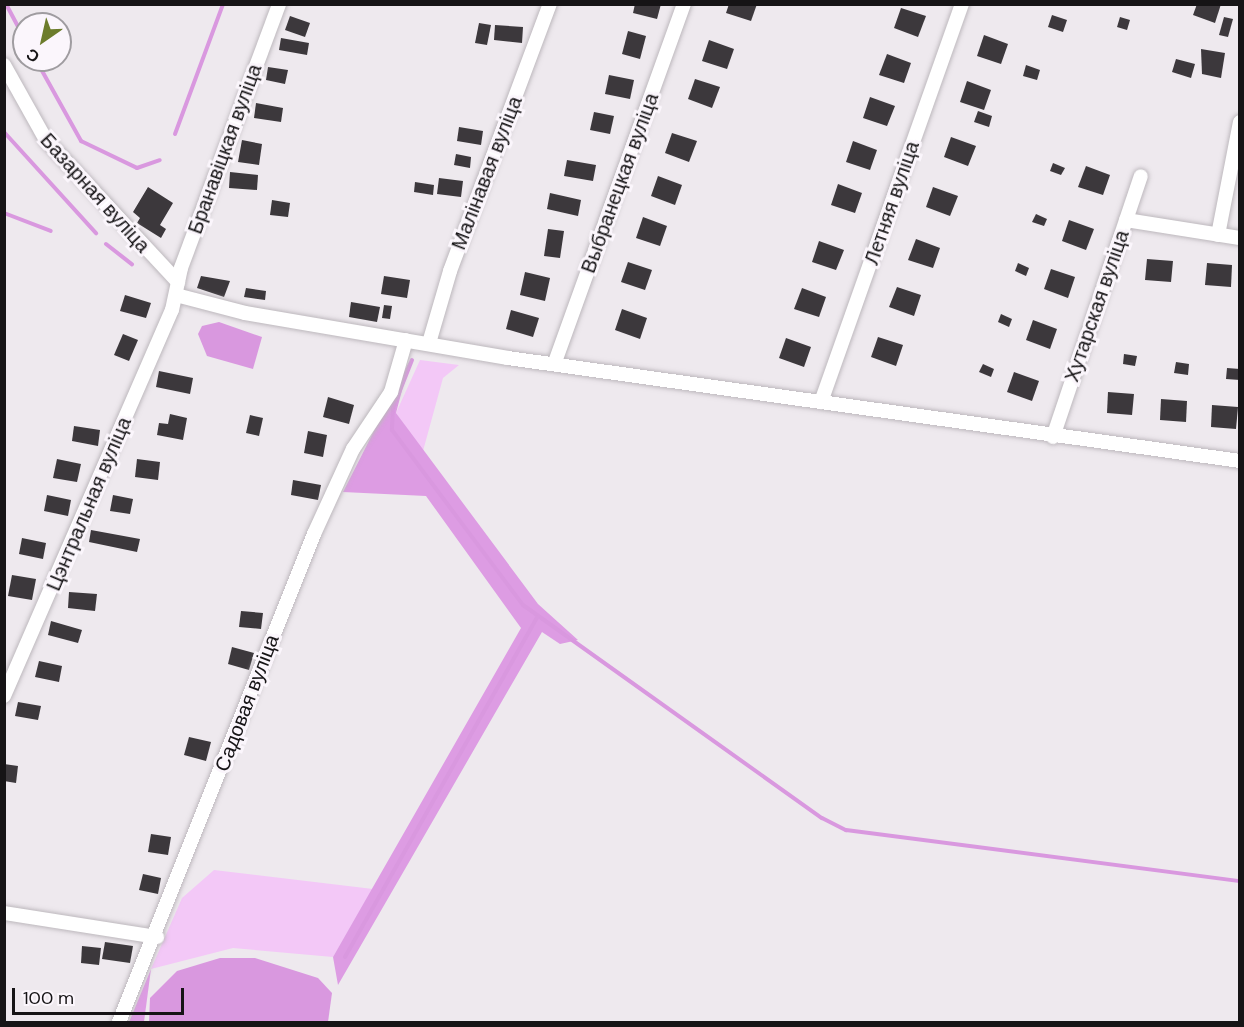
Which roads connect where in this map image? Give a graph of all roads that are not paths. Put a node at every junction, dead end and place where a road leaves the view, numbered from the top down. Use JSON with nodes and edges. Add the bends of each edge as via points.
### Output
{"nodes":[{"id":1,"x":279,"y":4,"type":"edge"},
{"id":2,"x":550,"y":4,"type":"edge"},
{"id":3,"x":684,"y":4,"type":"edge"},
{"id":4,"x":962,"y":4,"type":"edge"},
{"id":5,"x":4,"y":65,"type":"edge"},
{"id":6,"x":1239,"y":122,"type":"edge"},
{"id":7,"x":1141,"y":176,"type":"dead end"},
{"id":8,"x":1126,"y":220,"type":"junction"},
{"id":9,"x":1218,"y":235,"type":"junction"},
{"id":10,"x":1239,"y":238,"type":"edge"},
{"id":11,"x":177,"y":289,"type":"junction"},
{"id":12,"x":172,"y":310,"type":"joint"},
{"id":13,"x":406,"y":340,"type":"junction"},
{"id":14,"x":429,"y":343,"type":"junction"},
{"id":15,"x":555,"y":362,"type":"junction"},
{"id":16,"x":821,"y":402,"type":"junction"},
{"id":17,"x":1053,"y":437,"type":"junction"},
{"id":18,"x":1239,"y":461,"type":"edge"},
{"id":19,"x":4,"y":696,"type":"edge"},
{"id":20,"x":4,"y":913,"type":"edge"},
{"id":21,"x":157,"y":937,"type":"junction"},
{"id":22,"x":119,"y":1023,"type":"edge"}],
"edges":[{"from":1,"to":11,"type":"street","name":"Бранавіцкая вуліца"},
{"from":2,"to":14,"type":"street","name":"Малінавая вуліца","via":[[450,271]]},
{"from":3,"to":15,"type":"street","name":"Выбранецкая вуліца"},
{"from":4,"to":16,"type":"street","name":"Летняя вуліца"},
{"from":5,"to":11,"type":"street","name":"Базарная вуліца","via":[[46,140]]},
{"from":6,"to":9,"type":"street"},
{"from":7,"to":8,"type":"street","name":"Хутарская вуліца"},
{"from":8,"to":9,"type":"street"},
{"from":8,"to":17,"type":"street","name":"Хутарская вуліца"},
{"from":9,"to":10,"type":"street"},
{"from":11,"to":12,"type":"street","name":"Бранавіцкая вуліца"},
{"from":11,"to":13,"type":"street","via":[[245,313]]},
{"from":12,"to":19,"type":"street","name":"Цэнтральная вуліца"},
{"from":13,"to":14,"type":"street"},
{"from":13,"to":21,"type":"street","name":"Садовая вуліца","via":[[391,392],[353,449],[314,534]]},
{"from":14,"to":15,"type":"street"},
{"from":15,"to":16,"type":"street"},
{"from":16,"to":17,"type":"street"},
{"from":17,"to":18,"type":"street"},
{"from":20,"to":21,"type":"street"},
{"from":21,"to":22,"type":"street","name":"Садовая вуліца"}]}
